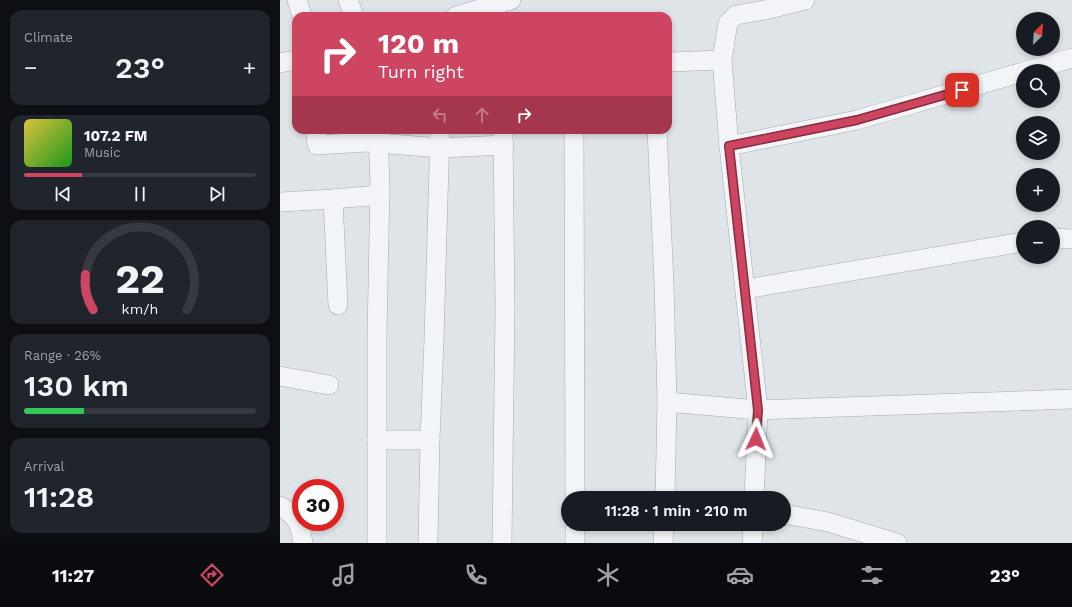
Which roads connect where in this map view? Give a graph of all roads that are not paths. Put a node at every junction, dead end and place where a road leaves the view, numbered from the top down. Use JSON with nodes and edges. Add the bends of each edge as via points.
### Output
{"nodes":[{"id":1,"x":297,"y":0,"type":"edge"},
{"id":2,"x":348,"y":0,"type":"edge"},
{"id":3,"x":805,"y":0,"type":"edge"},
{"id":4,"x":507,"y":1,"type":"edge"},
{"id":5,"x":301,"y":12,"type":"edge"},
{"id":6,"x":352,"y":12,"type":"edge"},
{"id":7,"x":470,"y":12,"type":"edge"},
{"id":8,"x":1072,"y":58,"type":"edge"},
{"id":9,"x":722,"y":60,"type":"junction"},
{"id":10,"x":292,"y":61,"type":"edge"},
{"id":11,"x":672,"y":62,"type":"edge"},
{"id":12,"x":280,"y":63,"type":"edge"},
{"id":13,"x":1051,"y":64,"type":"edge"},
{"id":14,"x":1016,"y":74,"type":"edge"},
{"id":15,"x":316,"y":134,"type":"edge"},
{"id":16,"x":574,"y":134,"type":"edge"},
{"id":17,"x":657,"y":134,"type":"edge"},
{"id":18,"x":378,"y":136,"type":"edge"},
{"id":19,"x":504,"y":137,"type":"edge"},
{"id":20,"x":440,"y":139,"type":"edge"},
{"id":21,"x":729,"y":146,"type":"junction"},
{"id":22,"x":380,"y":195,"type":"junction"},
{"id":23,"x":333,"y":199,"type":"junction"},
{"id":24,"x":280,"y":202,"type":"edge"},
{"id":25,"x":1060,"y":238,"type":"edge"},
{"id":26,"x":1072,"y":239,"type":"edge"},
{"id":27,"x":1016,"y":243,"type":"edge"},
{"id":28,"x":745,"y":289,"type":"junction"},
{"id":29,"x":338,"y":305,"type":"dead end"},
{"id":30,"x":280,"y":376,"type":"edge"},
{"id":31,"x":329,"y":385,"type":"dead end"},
{"id":32,"x":1072,"y":399,"type":"edge"},
{"id":33,"x":667,"y":402,"type":"junction"},
{"id":34,"x":758,"y":410,"type":"junction"},
{"id":35,"x":377,"y":440,"type":"junction"},
{"id":36,"x":430,"y":440,"type":"junction"},
{"id":37,"x":575,"y":491,"type":"edge"},
{"id":38,"x":665,"y":491,"type":"edge"},
{"id":39,"x":754,"y":491,"type":"edge"},
{"id":40,"x":280,"y":506,"type":"edge"},
{"id":41,"x":791,"y":515,"type":"edge"},
{"id":42,"x":575,"y":531,"type":"edge"},
{"id":43,"x":664,"y":531,"type":"edge"},
{"id":44,"x":753,"y":531,"type":"edge"},
{"id":45,"x":303,"y":543,"type":"edge"},
{"id":46,"x":376,"y":543,"type":"edge"},
{"id":47,"x":428,"y":543,"type":"edge"},
{"id":48,"x":502,"y":543,"type":"edge"},
{"id":49,"x":575,"y":543,"type":"edge"},
{"id":50,"x":663,"y":543,"type":"edge"},
{"id":51,"x":752,"y":543,"type":"edge"},
{"id":52,"x":896,"y":543,"type":"edge"}],
"edges":[{"from":1,"to":5,"type":"street"},
{"from":2,"to":6,"type":"street"},
{"from":3,"to":9,"type":"street","via":[[736,15],[728,23]]},
{"from":4,"to":7,"type":"street"},
{"from":8,"to":13,"type":"street"},
{"from":9,"to":11,"type":"street"},
{"from":9,"to":21,"type":"street"},
{"from":10,"to":12,"type":"street"},
{"from":14,"to":21,"type":"street","via":[[857,120]]},
{"from":15,"to":18,"type":"street","via":[[317,144],[366,142]]},
{"from":16,"to":37,"type":"street"},
{"from":17,"to":33,"type":"street"},
{"from":18,"to":20,"type":"street"},
{"from":18,"to":22,"type":"street"},
{"from":19,"to":20,"type":"street"},
{"from":19,"to":48,"type":"street"},
{"from":20,"to":36,"type":"street"},
{"from":21,"to":28,"type":"street"},
{"from":22,"to":23,"type":"street"},
{"from":22,"to":35,"type":"street"},
{"from":23,"to":24,"type":"street"},
{"from":23,"to":29,"type":"street"},
{"from":25,"to":26,"type":"street"},
{"from":27,"to":28,"type":"street"},
{"from":28,"to":34,"type":"street"},
{"from":30,"to":31,"type":"street"},
{"from":32,"to":34,"type":"street"},
{"from":33,"to":34,"type":"street"},
{"from":33,"to":38,"type":"street"},
{"from":34,"to":39,"type":"street"},
{"from":35,"to":36,"type":"street"},
{"from":35,"to":46,"type":"street"},
{"from":36,"to":47,"type":"street"},
{"from":40,"to":45,"type":"street","via":[[293,514],[300,527]]},
{"from":41,"to":52,"type":"street","via":[[828,522]]},
{"from":42,"to":49,"type":"street"},
{"from":43,"to":50,"type":"street"},
{"from":44,"to":51,"type":"street"}]}
